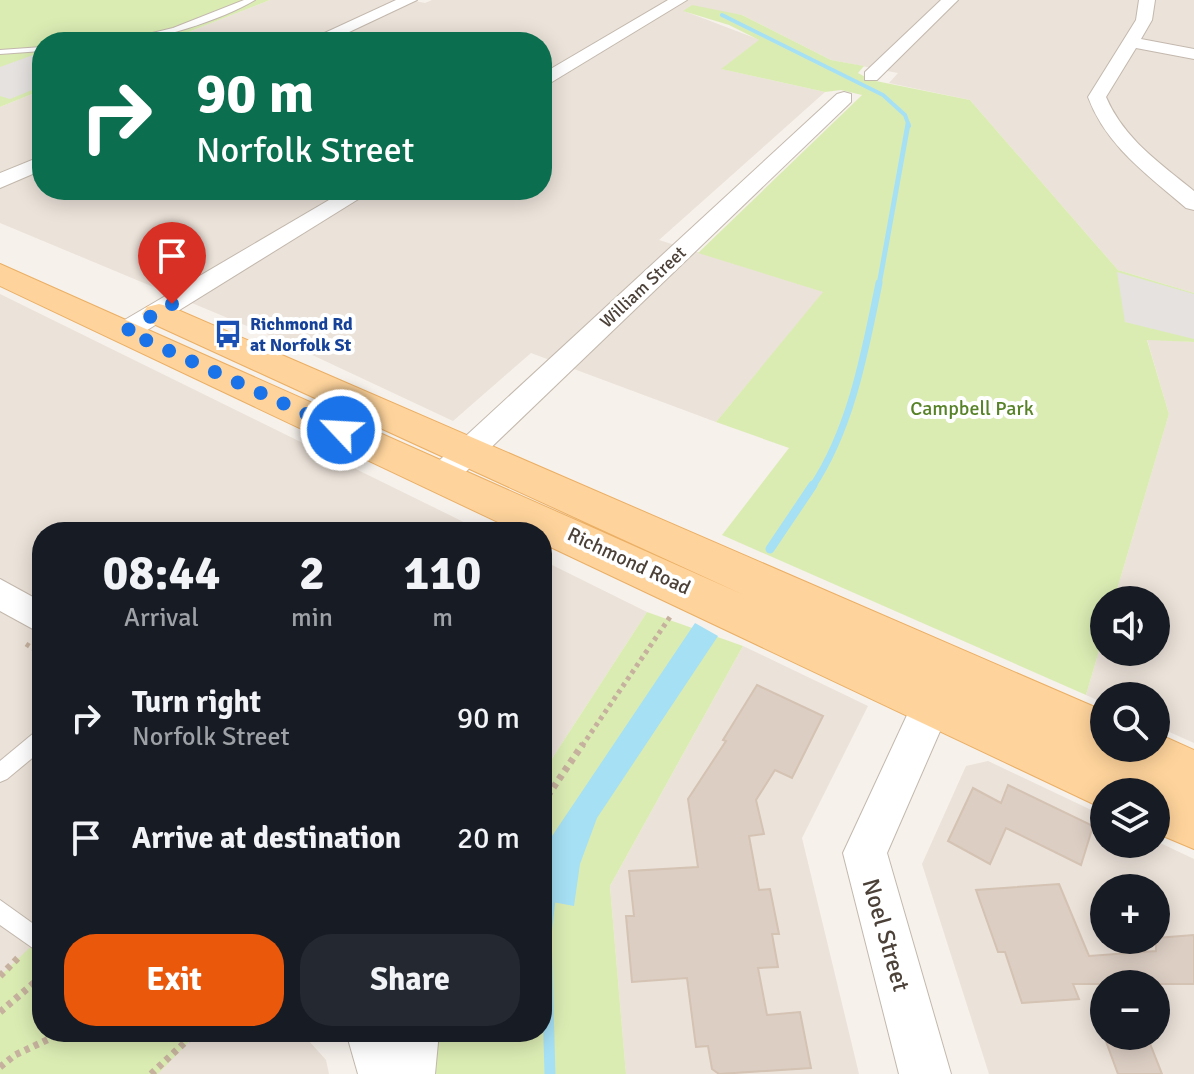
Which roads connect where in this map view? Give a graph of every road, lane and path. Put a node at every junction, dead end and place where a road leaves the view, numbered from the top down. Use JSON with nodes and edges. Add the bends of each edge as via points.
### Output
{"nodes":[{"id":1,"x":251,"y":0,"type":"edge"},
{"id":2,"x":409,"y":0,"type":"edge"},
{"id":3,"x":679,"y":0,"type":"edge"},
{"id":4,"x":950,"y":0,"type":"edge"},
{"id":5,"x":1147,"y":0,"type":"edge"},
{"id":6,"x":166,"y":32,"type":"edge"},
{"id":7,"x":337,"y":32,"type":"edge"},
{"id":8,"x":1131,"y":42,"type":"junction"},
{"id":9,"x":32,"y":50,"type":"edge"},
{"id":10,"x":0,"y":52,"type":"edge"},
{"id":11,"x":1194,"y":54,"type":"edge"},
{"id":12,"x":552,"y":76,"type":"edge"},
{"id":13,"x":871,"y":76,"type":"dead end"},
{"id":14,"x":844,"y":98,"type":"dead end"},
{"id":15,"x":32,"y":167,"type":"edge"},
{"id":16,"x":0,"y":181,"type":"edge"},
{"id":17,"x":345,"y":200,"type":"edge"},
{"id":18,"x":1194,"y":203,"type":"edge"},
{"id":19,"x":0,"y":243,"type":"edge"},
{"id":20,"x":0,"y":274,"type":"edge"},
{"id":21,"x":141,"y":322,"type":"junction"},
{"id":22,"x":454,"y":464,"type":"junction"},
{"id":23,"x":0,"y":593,"type":"edge"},
{"id":24,"x":676,"y":608,"type":"dead end"},
{"id":25,"x":32,"y":614,"type":"edge"},
{"id":26,"x":940,"y":685,"type":"junction"},
{"id":27,"x":1090,"y":731,"type":"edge"},
{"id":28,"x":32,"y":746,"type":"edge"},
{"id":29,"x":1165,"y":762,"type":"edge"},
{"id":30,"x":0,"y":773,"type":"edge"},
{"id":31,"x":1194,"y":775,"type":"edge"},
{"id":32,"x":1102,"y":778,"type":"edge"},
{"id":33,"x":552,"y":789,"type":"edge"},
{"id":34,"x":1170,"y":812,"type":"edge"},
{"id":35,"x":1194,"y":823,"type":"edge"},
{"id":36,"x":0,"y":911,"type":"edge"},
{"id":37,"x":32,"y":936,"type":"edge"},
{"id":38,"x":32,"y":985,"type":"edge"},
{"id":39,"x":0,"y":1012,"type":"edge"},
{"id":40,"x":43,"y":1042,"type":"edge"},
{"id":41,"x":185,"y":1042,"type":"edge"},
{"id":42,"x":374,"y":1042,"type":"edge"},
{"id":43,"x":413,"y":1042,"type":"edge"},
{"id":44,"x":0,"y":1067,"type":"edge"},
{"id":45,"x":151,"y":1074,"type":"edge"},
{"id":46,"x":384,"y":1074,"type":"edge"},
{"id":47,"x":409,"y":1074,"type":"edge"},
{"id":48,"x":925,"y":1074,"type":"edge"}],
"edges":[{"from":1,"to":6,"type":"lane"},
{"from":2,"to":7,"type":"street"},
{"from":3,"to":12,"type":"street"},
{"from":4,"to":13,"type":"street"},
{"from":5,"to":8,"type":"street","via":[[1144,20]]},
{"from":8,"to":11,"type":"street"},
{"from":8,"to":18,"type":"street","via":[[1101,87],[1100,109],[1124,139]]},
{"from":9,"to":10,"type":"lane"},
{"from":14,"to":22,"type":"street","name":"William Street"},
{"from":15,"to":16,"type":"street"},
{"from":17,"to":21,"type":"street"},
{"from":19,"to":21,"type":"main road","name":"Richmond Road"},
{"from":20,"to":21,"type":"main road","name":"Richmond Road"},
{"from":21,"to":22,"type":"main road","name":"Richmond Road"},
{"from":22,"to":26,"type":"main road","name":"Richmond Road"},
{"from":23,"to":25,"type":"street"},
{"from":24,"to":33,"type":"path"},
{"from":26,"to":27,"type":"main road","name":"Richmond Road"},
{"from":26,"to":32,"type":"main road","name":"Richmond Road"},
{"from":26,"to":48,"type":"street","name":"Noel Street","via":[[865,853]]},
{"from":28,"to":30,"type":"lane"},
{"from":29,"to":31,"type":"main road"},
{"from":34,"to":35,"type":"main road"},
{"from":36,"to":37,"type":"lane"},
{"from":38,"to":39,"type":"path"},
{"from":40,"to":44,"type":"path"},
{"from":41,"to":45,"type":"path"},
{"from":42,"to":46,"type":"street"},
{"from":43,"to":47,"type":"street"}]}
